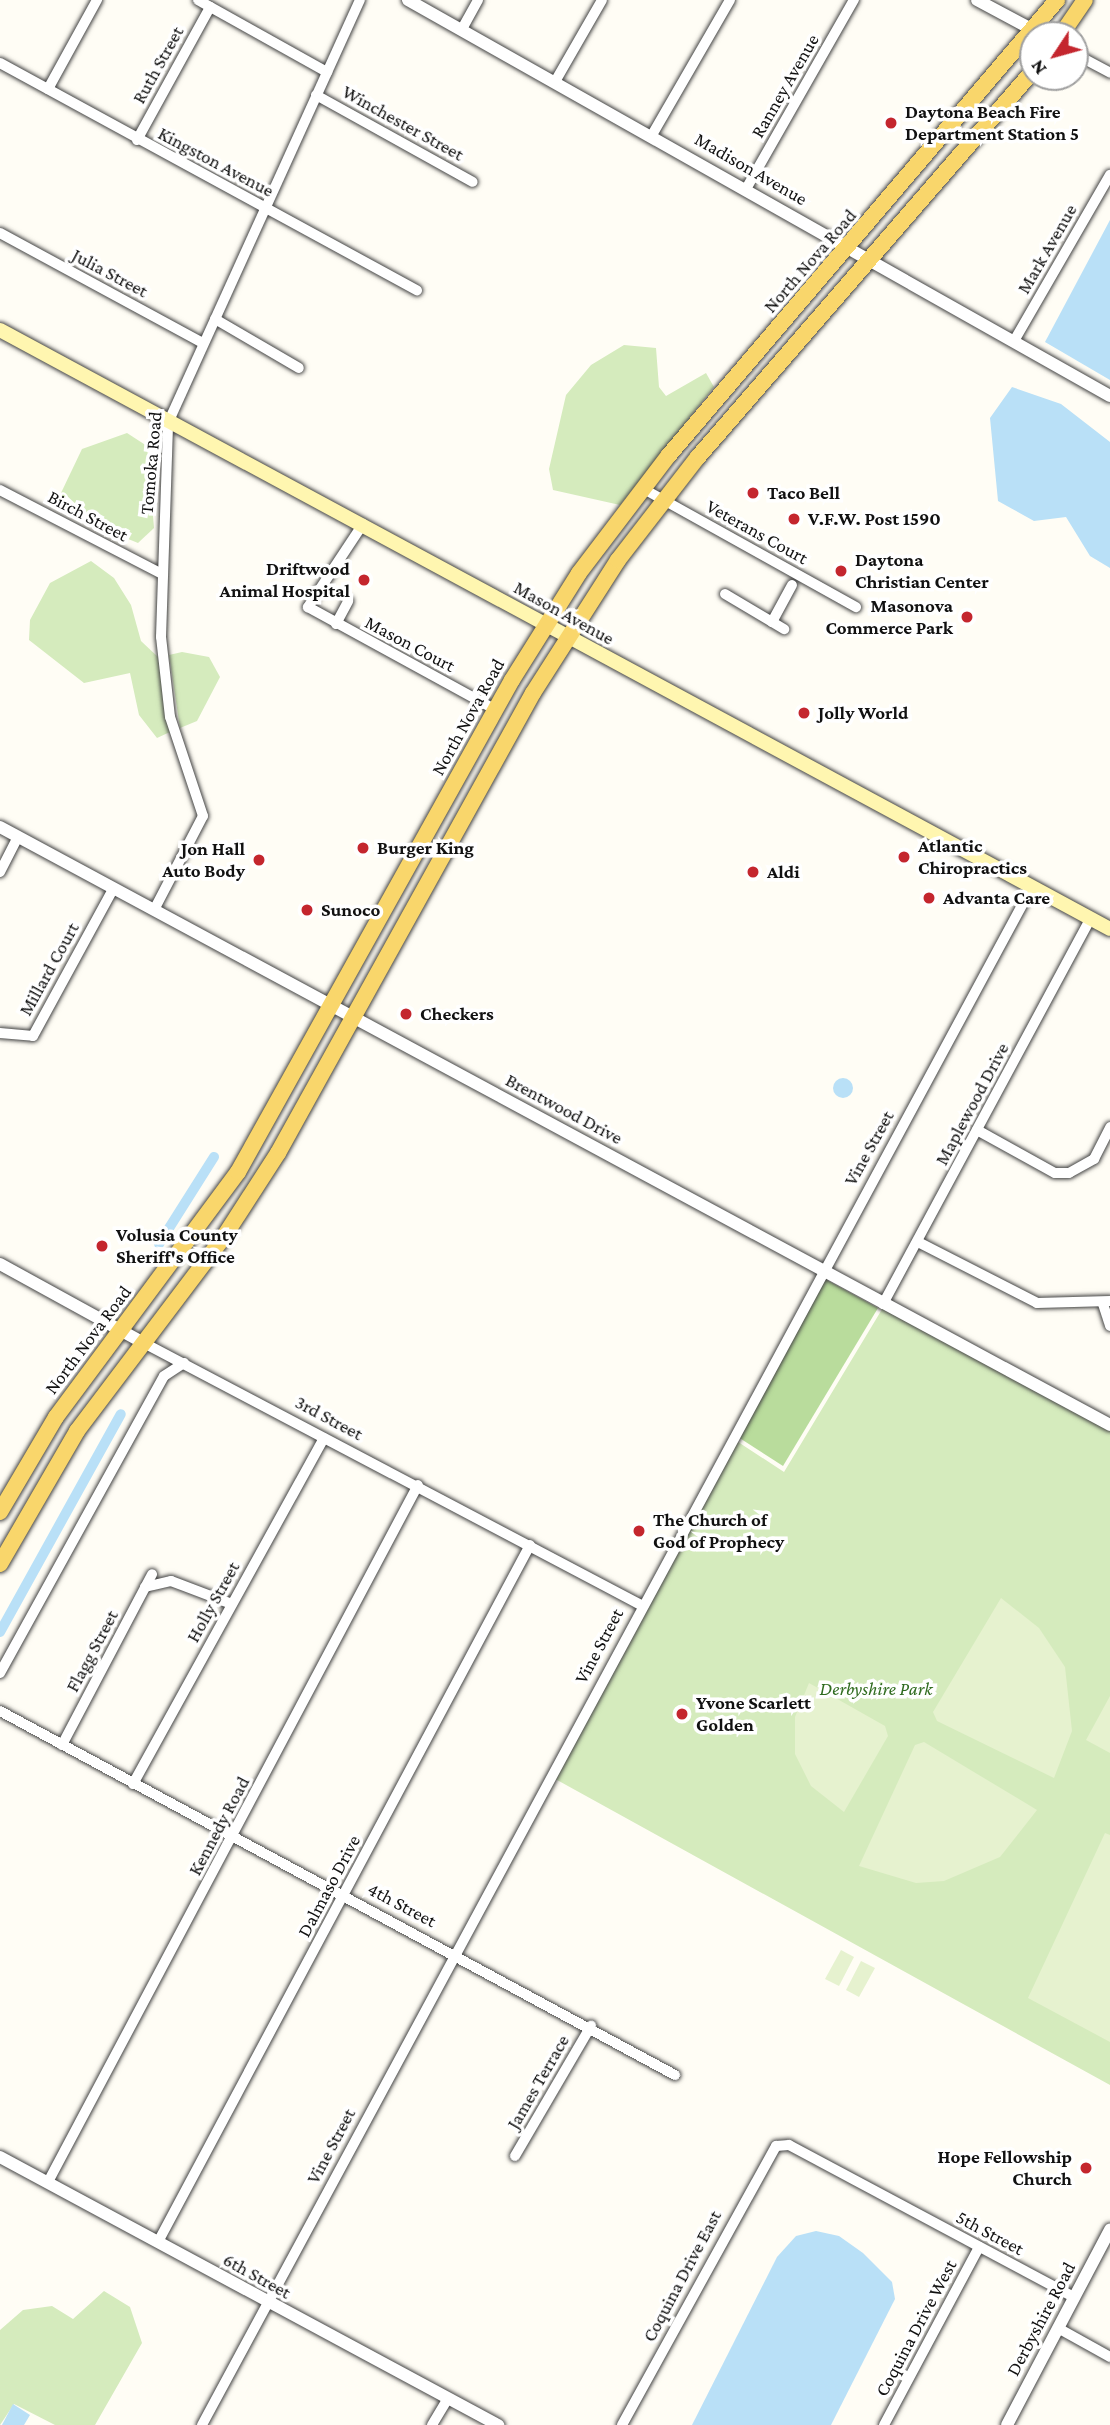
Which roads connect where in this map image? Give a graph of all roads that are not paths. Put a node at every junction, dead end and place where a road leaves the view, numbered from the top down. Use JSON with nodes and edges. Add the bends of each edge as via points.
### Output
{"nodes":[{"id":1,"x":97,"y":0,"type":"edge"},
{"id":2,"x":198,"y":0,"type":"edge"},
{"id":3,"x":360,"y":0,"type":"edge"},
{"id":4,"x":408,"y":0,"type":"edge"},
{"id":5,"x":478,"y":0,"type":"edge"},
{"id":6,"x":602,"y":0,"type":"edge"},
{"id":7,"x":730,"y":0,"type":"edge"},
{"id":8,"x":854,"y":0,"type":"edge"},
{"id":9,"x":977,"y":0,"type":"edge"},
{"id":10,"x":1085,"y":0,"type":"edge"},
{"id":11,"x":1056,"y":1,"type":"edge"},
{"id":12,"x":210,"y":7,"type":"junction"},
{"id":13,"x":1043,"y":21,"type":"edge"},
{"id":14,"x":1054,"y":21,"type":"edge"},
{"id":15,"x":1071,"y":21,"type":"edge"},
{"id":16,"x":1019,"y":24,"type":"edge"},
{"id":17,"x":461,"y":29,"type":"junction"},
{"id":18,"x":1019,"y":51,"type":"edge"},
{"id":19,"x":1089,"y":62,"type":"edge"},
{"id":20,"x":0,"y":63,"type":"edge"},
{"id":21,"x":327,"y":72,"type":"junction"},
{"id":22,"x":1110,"y":73,"type":"edge"},
{"id":23,"x":555,"y":80,"type":"junction"},
{"id":24,"x":1019,"y":88,"type":"edge"},
{"id":25,"x":48,"y":89,"type":"junction"},
{"id":26,"x":316,"y":95,"type":"junction"},
{"id":27,"x":652,"y":135,"type":"junction"},
{"id":28,"x":137,"y":140,"type":"junction"},
{"id":29,"x":1110,"y":175,"type":"edge"},
{"id":30,"x":473,"y":182,"type":"dead end"},
{"id":31,"x":746,"y":188,"type":"junction"},
{"id":32,"x":268,"y":208,"type":"junction"},
{"id":33,"x":0,"y":233,"type":"edge"},
{"id":34,"x":849,"y":247,"type":"junction"},
{"id":35,"x":869,"y":259,"type":"junction"},
{"id":36,"x":416,"y":290,"type":"dead end"},
{"id":37,"x":215,"y":319,"type":"junction"},
{"id":38,"x":0,"y":330,"type":"edge"},
{"id":39,"x":1014,"y":341,"type":"junction"},
{"id":40,"x":203,"y":343,"type":"junction"},
{"id":41,"x":745,"y":367,"type":"junction"},
{"id":42,"x":299,"y":368,"type":"dead end"},
{"id":43,"x":763,"y":382,"type":"junction"},
{"id":44,"x":1110,"y":396,"type":"edge"},
{"id":45,"x":168,"y":423,"type":"junction"},
{"id":46,"x":642,"y":488,"type":"junction"},
{"id":47,"x":0,"y":490,"type":"edge"},
{"id":48,"x":663,"y":500,"type":"junction"},
{"id":49,"x":363,"y":524,"type":"junction"},
{"id":50,"x":160,"y":573,"type":"junction"},
{"id":51,"x":792,"y":585,"type":"dead end"},
{"id":52,"x":724,"y":594,"type":"dead end"},
{"id":53,"x":348,"y":601,"type":"dead end"},
{"id":54,"x":856,"y":607,"type":"dead end"},
{"id":55,"x":772,"y":622,"type":"junction"},
{"id":56,"x":336,"y":624,"type":"junction"},
{"id":57,"x":545,"y":625,"type":"junction"},
{"id":58,"x":784,"y":629,"type":"dead end"},
{"id":59,"x":567,"y":637,"type":"junction"},
{"id":60,"x":496,"y":710,"type":"junction"},
{"id":61,"x":0,"y":827,"type":"edge"},
{"id":62,"x":18,"y":837,"type":"junction"},
{"id":63,"x":420,"y":847,"type":"junction"},
{"id":64,"x":0,"y":872,"type":"edge"},
{"id":65,"x":1031,"y":887,"type":"junction"},
{"id":66,"x":113,"y":889,"type":"junction"},
{"id":67,"x":420,"y":897,"type":"junction"},
{"id":68,"x":154,"y":910,"type":"junction"},
{"id":69,"x":1090,"y":919,"type":"junction"},
{"id":70,"x":1110,"y":929,"type":"edge"},
{"id":71,"x":332,"y":1006,"type":"junction"},
{"id":72,"x":354,"y":1017,"type":"junction"},
{"id":73,"x":0,"y":1032,"type":"edge"},
{"id":74,"x":1110,"y":1127,"type":"edge"},
{"id":75,"x":977,"y":1130,"type":"junction"},
{"id":76,"x":918,"y":1242,"type":"junction"},
{"id":77,"x":0,"y":1264,"type":"edge"},
{"id":78,"x":822,"y":1271,"type":"junction"},
{"id":79,"x":1106,"y":1302,"type":"edge"},
{"id":80,"x":883,"y":1304,"type":"junction"},
{"id":81,"x":1110,"y":1326,"type":"edge"},
{"id":82,"x":120,"y":1330,"type":"junction"},
{"id":83,"x":142,"y":1342,"type":"junction"},
{"id":84,"x":160,"y":1350,"type":"junction"},
{"id":85,"x":184,"y":1363,"type":"junction"},
{"id":86,"x":164,"y":1376,"type":"junction"},
{"id":87,"x":1110,"y":1425,"type":"edge"},
{"id":88,"x":324,"y":1438,"type":"junction"},
{"id":89,"x":418,"y":1485,"type":"junction"},
{"id":90,"x":0,"y":1513,"type":"edge"},
{"id":91,"x":530,"y":1545,"type":"junction"},
{"id":92,"x":0,"y":1564,"type":"edge"},
{"id":93,"x":152,"y":1574,"type":"dead end"},
{"id":94,"x":145,"y":1587,"type":"junction"},
{"id":95,"x":232,"y":1604,"type":"junction"},
{"id":96,"x":641,"y":1605,"type":"junction"},
{"id":97,"x":0,"y":1673,"type":"edge"},
{"id":98,"x":0,"y":1711,"type":"edge"},
{"id":99,"x":62,"y":1745,"type":"junction"},
{"id":100,"x":133,"y":1784,"type":"junction"},
{"id":101,"x":234,"y":1835,"type":"junction"},
{"id":102,"x":345,"y":1895,"type":"junction"},
{"id":103,"x":454,"y":1953,"type":"junction"},
{"id":104,"x":591,"y":2026,"type":"junction"},
{"id":105,"x":675,"y":2075,"type":"dead end"},
{"id":106,"x":776,"y":2146,"type":"joint"},
{"id":107,"x":515,"y":2156,"type":"dead end"},
{"id":108,"x":0,"y":2157,"type":"edge"},
{"id":109,"x":48,"y":2182,"type":"junction"},
{"id":110,"x":1110,"y":2230,"type":"edge"},
{"id":111,"x":158,"y":2242,"type":"junction"},
{"id":112,"x":979,"y":2247,"type":"junction"},
{"id":113,"x":1074,"y":2297,"type":"junction"},
{"id":114,"x":266,"y":2303,"type":"junction"},
{"id":115,"x":1058,"y":2328,"type":"junction"},
{"id":116,"x":1110,"y":2357,"type":"edge"},
{"id":117,"x":447,"y":2400,"type":"junction"},
{"id":118,"x":202,"y":2425,"type":"edge"},
{"id":119,"x":432,"y":2425,"type":"edge"},
{"id":120,"x":498,"y":2425,"type":"edge"},
{"id":121,"x":622,"y":2425,"type":"edge"},
{"id":122,"x":884,"y":2425,"type":"edge"},
{"id":123,"x":1007,"y":2425,"type":"edge"}],
"edges":[{"from":1,"to":25,"type":"street"},
{"from":2,"to":12,"type":"street","name":"Winchester Street"},
{"from":3,"to":21,"type":"street","name":"Tomoka Road"},
{"from":4,"to":17,"type":"street","name":"Madison Avenue"},
{"from":5,"to":17,"type":"street"},
{"from":6,"to":23,"type":"street"},
{"from":7,"to":27,"type":"street"},
{"from":8,"to":31,"type":"street","name":"Ranney Avenue"},
{"from":9,"to":16,"type":"street"},
{"from":10,"to":15,"type":"main road"},
{"from":11,"to":13,"type":"main road","name":"North Nova Road"},
{"from":11,"to":14,"type":"main road"},
{"from":12,"to":21,"type":"street","name":"Winchester Street"},
{"from":12,"to":28,"type":"street","name":"Ruth Street"},
{"from":17,"to":23,"type":"street","name":"Madison Avenue"},
{"from":18,"to":34,"type":"main road","name":"North Nova Road"},
{"from":19,"to":22,"type":"street"},
{"from":20,"to":25,"type":"street","name":"Kingston Avenue"},
{"from":21,"to":26,"type":"street","name":"Tomoka Road"},
{"from":23,"to":27,"type":"street","name":"Madison Avenue"},
{"from":24,"to":35,"type":"main road"},
{"from":25,"to":28,"type":"street","name":"Kingston Avenue"},
{"from":26,"to":30,"type":"street","name":"Winchester Street"},
{"from":26,"to":32,"type":"street","name":"Tomoka Road"},
{"from":27,"to":31,"type":"street","name":"Madison Avenue"},
{"from":28,"to":32,"type":"street","name":"Kingston Avenue"},
{"from":29,"to":39,"type":"street","name":"Mark Avenue"},
{"from":31,"to":34,"type":"street","name":"Madison Avenue"},
{"from":32,"to":36,"type":"street","name":"Kingston Avenue"},
{"from":32,"to":37,"type":"street","name":"Tomoka Road"},
{"from":33,"to":40,"type":"street","name":"Julia Street"},
{"from":34,"to":35,"type":"street","name":"Madison Avenue"},
{"from":34,"to":41,"type":"main road","name":"North Nova Road"},
{"from":35,"to":39,"type":"street","name":"Madison Avenue"},
{"from":35,"to":43,"type":"main road"},
{"from":37,"to":40,"type":"street","name":"Tomoka Road"},
{"from":37,"to":42,"type":"street"},
{"from":38,"to":45,"type":"main road","name":"Mason Avenue"},
{"from":39,"to":44,"type":"street","name":"Madison Avenue"},
{"from":40,"to":45,"type":"street","name":"Tomoka Road"},
{"from":41,"to":43,"type":"street"},
{"from":41,"to":46,"type":"main road","name":"North Nova Road"},
{"from":43,"to":48,"type":"main road"},
{"from":45,"to":49,"type":"main road","name":"Mason Avenue"},
{"from":45,"to":50,"type":"street","name":"Tomoka Road"},
{"from":46,"to":48,"type":"street","name":"Veterans Court"},
{"from":46,"to":57,"type":"main road","name":"North Nova Road"},
{"from":47,"to":50,"type":"street","name":"Birch Street"},
{"from":48,"to":54,"type":"street","name":"Veterans Court"},
{"from":48,"to":59,"type":"main road"},
{"from":49,"to":56,"type":"street","name":"Mason Court","via":[[308,607]]},
{"from":49,"to":57,"type":"main road","name":"Mason Avenue"},
{"from":50,"to":68,"type":"street","name":"Tomoka Road","via":[[170,717],[203,816]]},
{"from":51,"to":55,"type":"street"},
{"from":52,"to":55,"type":"street"},
{"from":53,"to":56,"type":"street"},
{"from":55,"to":58,"type":"street"},
{"from":56,"to":60,"type":"street","name":"Mason Court"},
{"from":57,"to":59,"type":"main road","name":"Mason Avenue"},
{"from":57,"to":60,"type":"main road","name":"North Nova Road"},
{"from":59,"to":65,"type":"main road","name":"Mason Avenue"},
{"from":59,"to":67,"type":"main road"},
{"from":60,"to":63,"type":"main road","name":"North Nova Road"},
{"from":61,"to":62,"type":"street","name":"Brentwood Drive"},
{"from":62,"to":64,"type":"street"},
{"from":62,"to":66,"type":"street","name":"Brentwood Drive"},
{"from":63,"to":67,"type":"main road"},
{"from":63,"to":71,"type":"main road","name":"North Nova Road"},
{"from":65,"to":69,"type":"main road","name":"Mason Avenue"},
{"from":65,"to":78,"type":"street","name":"Vine Street"},
{"from":66,"to":68,"type":"street","name":"Brentwood Drive"},
{"from":66,"to":73,"type":"street","name":"Millard Court","via":[[33,1036]]},
{"from":67,"to":72,"type":"main road"},
{"from":68,"to":71,"type":"street","name":"Brentwood Drive"},
{"from":69,"to":70,"type":"main road","name":"Mason Avenue"},
{"from":69,"to":75,"type":"street","name":"Maplewood Drive"},
{"from":71,"to":72,"type":"street","name":"Brentwood Drive"},
{"from":71,"to":82,"type":"main road","name":"North Nova Road","via":[[223,1195]]},
{"from":72,"to":78,"type":"street","name":"Brentwood Drive"},
{"from":72,"to":83,"type":"main road","via":[[241,1210]]},
{"from":74,"to":75,"type":"street","via":[[1094,1159],[1069,1173],[1055,1173]]},
{"from":75,"to":76,"type":"street","name":"Maplewood Drive"},
{"from":76,"to":79,"type":"street","via":[[1037,1303]]},
{"from":76,"to":80,"type":"street","name":"Maplewood Drive"},
{"from":77,"to":82,"type":"street","name":"3rd Street"},
{"from":78,"to":80,"type":"street","name":"Brentwood Drive"},
{"from":78,"to":96,"type":"street","name":"Vine Street"},
{"from":79,"to":81,"type":"street"},
{"from":80,"to":87,"type":"street","name":"Brentwood Drive"},
{"from":82,"to":83,"type":"street","name":"3rd Street"},
{"from":82,"to":90,"type":"main road","name":"North Nova Road","via":[[56,1417]]},
{"from":83,"to":84,"type":"street","name":"3rd Street"},
{"from":83,"to":92,"type":"main road","via":[[59,1459]]},
{"from":84,"to":85,"type":"street","name":"3rd Street"},
{"from":84,"to":86,"type":"street"},
{"from":85,"to":86,"type":"street"},
{"from":85,"to":88,"type":"street","name":"3rd Street"},
{"from":86,"to":97,"type":"street"},
{"from":88,"to":89,"type":"street","name":"3rd Street"},
{"from":88,"to":95,"type":"street","name":"Holly Street"},
{"from":89,"to":91,"type":"street","name":"3rd Street"},
{"from":89,"to":101,"type":"street","name":"Kennedy Road"},
{"from":91,"to":96,"type":"street","name":"3rd Street"},
{"from":91,"to":102,"type":"street","name":"Dalmaso Drive"},
{"from":93,"to":94,"type":"street","name":"Flagg Street"},
{"from":94,"to":95,"type":"street","via":[[171,1581]]},
{"from":94,"to":99,"type":"street","name":"Flagg Street"},
{"from":95,"to":100,"type":"street","name":"Holly Street"},
{"from":96,"to":103,"type":"street","name":"Vine Street"},
{"from":98,"to":99,"type":"street","name":"4th Street"},
{"from":99,"to":100,"type":"street","name":"4th Street"},
{"from":100,"to":101,"type":"street","name":"4th Street"},
{"from":101,"to":102,"type":"street","name":"4th Street"},
{"from":101,"to":109,"type":"street","name":"Kennedy Road"},
{"from":102,"to":103,"type":"street","name":"4th Street"},
{"from":102,"to":111,"type":"street","name":"Dalmaso Drive"},
{"from":103,"to":104,"type":"street","name":"4th Street"},
{"from":103,"to":114,"type":"street","name":"Vine Street"},
{"from":104,"to":105,"type":"street","name":"4th Street"},
{"from":104,"to":107,"type":"street","name":"James Terrace"},
{"from":106,"to":112,"type":"street","name":"5th Street","via":[[789,2145]]},
{"from":106,"to":121,"type":"street","name":"Coquina Drive East"},
{"from":108,"to":109,"type":"street","name":"6th Street"},
{"from":109,"to":111,"type":"street","name":"6th Street"},
{"from":110,"to":113,"type":"street","name":"Derbyshire Road"},
{"from":111,"to":114,"type":"street","name":"6th Street"},
{"from":112,"to":113,"type":"street","name":"5th Street"},
{"from":112,"to":122,"type":"street","name":"Coquina Drive West"},
{"from":113,"to":115,"type":"street","name":"Derbyshire Road"},
{"from":114,"to":117,"type":"street","name":"6th Street"},
{"from":114,"to":118,"type":"street","name":"Vine Street"},
{"from":115,"to":116,"type":"street"},
{"from":115,"to":123,"type":"street","name":"Derbyshire Road"},
{"from":117,"to":119,"type":"street"},
{"from":117,"to":120,"type":"street","name":"6th Street"}]}
